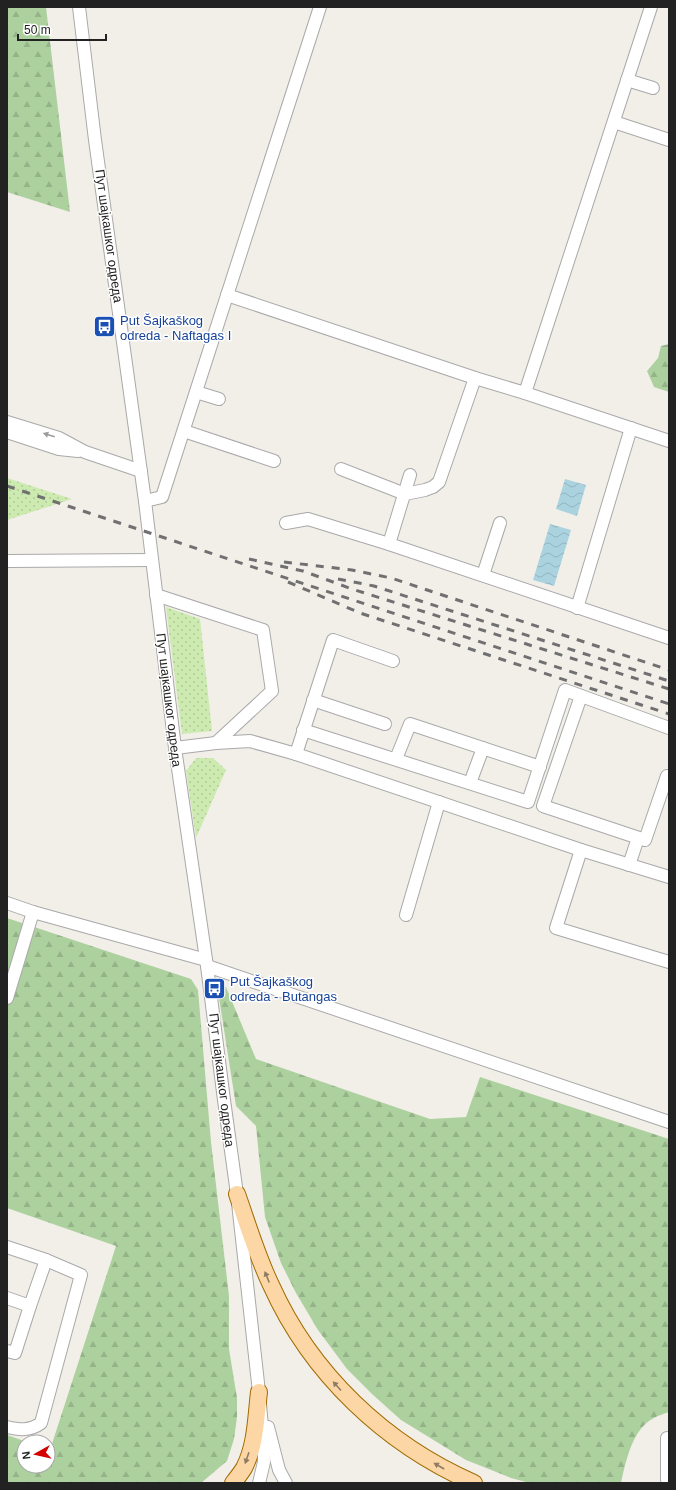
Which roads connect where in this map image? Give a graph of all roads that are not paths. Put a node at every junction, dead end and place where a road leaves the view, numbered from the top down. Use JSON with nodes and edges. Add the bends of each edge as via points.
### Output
{"nodes":[{"id":1,"x":79,"y":7,"type":"edge"},
{"id":2,"x":320,"y":7,"type":"edge"},
{"id":3,"x":651,"y":7,"type":"edge"},
{"id":4,"x":627,"y":80,"type":"junction"},
{"id":5,"x":653,"y":88,"type":"dead end"},
{"id":6,"x":614,"y":122,"type":"junction"},
{"id":7,"x":669,"y":140,"type":"edge"},
{"id":8,"x":227,"y":295,"type":"junction"},
{"id":9,"x":475,"y":378,"type":"junction"},
{"id":10,"x":196,"y":392,"type":"junction"},
{"id":11,"x":525,"y":393,"type":"junction"},
{"id":12,"x":219,"y":399,"type":"dead end"},
{"id":13,"x":7,"y":422,"type":"edge"},
{"id":14,"x":631,"y":428,"type":"junction"},
{"id":15,"x":184,"y":431,"type":"junction"},
{"id":16,"x":7,"y":432,"type":"edge"},
{"id":17,"x":669,"y":440,"type":"edge"},
{"id":18,"x":85,"y":452,"type":"junction"},
{"id":19,"x":274,"y":461,"type":"dead end"},
{"id":20,"x":341,"y":469,"type":"dead end"},
{"id":21,"x":141,"y":471,"type":"junction"},
{"id":22,"x":410,"y":475,"type":"dead end"},
{"id":23,"x":405,"y":494,"type":"junction"},
{"id":24,"x":145,"y":501,"type":"junction"},
{"id":25,"x":286,"y":523,"type":"dead end"},
{"id":26,"x":500,"y":523,"type":"dead end"},
{"id":27,"x":389,"y":544,"type":"junction"},
{"id":28,"x":152,"y":560,"type":"junction"},
{"id":29,"x":7,"y":561,"type":"edge"},
{"id":30,"x":483,"y":575,"type":"junction"},
{"id":31,"x":156,"y":595,"type":"junction"},
{"id":32,"x":577,"y":608,"type":"junction"},
{"id":33,"x":669,"y":638,"type":"edge"},
{"id":34,"x":393,"y":661,"type":"dead end"},
{"id":35,"x":581,"y":696,"type":"junction"},
{"id":36,"x":313,"y":700,"type":"junction"},
{"id":37,"x":385,"y":724,"type":"dead end"},
{"id":38,"x":669,"y":728,"type":"edge"},
{"id":39,"x":304,"y":730,"type":"junction"},
{"id":40,"x":216,"y":743,"type":"junction"},
{"id":41,"x":175,"y":748,"type":"junction"},
{"id":42,"x":483,"y":748,"type":"junction"},
{"id":43,"x":296,"y":754,"type":"junction"},
{"id":44,"x":396,"y":760,"type":"junction"},
{"id":45,"x":540,"y":767,"type":"junction"},
{"id":46,"x":667,"y":776,"type":"dead end"},
{"id":47,"x":470,"y":783,"type":"junction"},
{"id":48,"x":439,"y":802,"type":"junction"},
{"id":49,"x":638,"y":838,"type":"junction"},
{"id":50,"x":581,"y":850,"type":"junction"},
{"id":51,"x":629,"y":865,"type":"junction"},
{"id":52,"x":669,"y":877,"type":"edge"},
{"id":53,"x":7,"y":902,"type":"edge"},
{"id":54,"x":33,"y":912,"type":"junction"},
{"id":55,"x":406,"y":915,"type":"dead end"},
{"id":56,"x":669,"y":962,"type":"edge"},
{"id":57,"x":207,"y":963,"type":"junction"},
{"id":58,"x":7,"y":998,"type":"edge"},
{"id":59,"x":669,"y":1122,"type":"edge"},
{"id":60,"x":237,"y":1194,"type":"junction"},
{"id":61,"x":7,"y":1247,"type":"edge"},
{"id":62,"x":46,"y":1260,"type":"junction"},
{"id":63,"x":7,"y":1298,"type":"edge"},
{"id":64,"x":30,"y":1306,"type":"junction"},
{"id":65,"x":7,"y":1350,"type":"edge"},
{"id":66,"x":259,"y":1392,"type":"junction"},
{"id":67,"x":7,"y":1427,"type":"edge"},
{"id":68,"x":667,"y":1438,"type":"dead end"},
{"id":69,"x":669,"y":1481,"type":"edge"},
{"id":70,"x":233,"y":1483,"type":"edge"},
{"id":71,"x":259,"y":1483,"type":"edge"},
{"id":72,"x":286,"y":1483,"type":"edge"},
{"id":73,"x":474,"y":1483,"type":"edge"}],
"edges":[{"from":1,"to":21,"type":"street","name":"Пут шајкашког одреда"},
{"from":2,"to":8,"type":"street"},
{"from":3,"to":4,"type":"street"},
{"from":4,"to":5,"type":"street"},
{"from":4,"to":6,"type":"street"},
{"from":6,"to":7,"type":"street"},
{"from":6,"to":11,"type":"street"},
{"from":8,"to":9,"type":"street"},
{"from":8,"to":10,"type":"street"},
{"from":9,"to":11,"type":"street"},
{"from":9,"to":23,"type":"street","via":[[439,482],[425,490]]},
{"from":10,"to":12,"type":"street"},
{"from":10,"to":15,"type":"street"},
{"from":11,"to":14,"type":"street"},
{"from":18,"to":13,"type":"street","one_way":true,"via":[[59,438]]},
{"from":14,"to":17,"type":"street"},
{"from":14,"to":32,"type":"street"},
{"from":15,"to":19,"type":"street"},
{"from":15,"to":24,"type":"street","via":[[162,497]]},
{"from":16,"to":18,"type":"street","via":[[58,449]]},
{"from":18,"to":21,"type":"street"},
{"from":20,"to":23,"type":"street"},
{"from":21,"to":24,"type":"street","name":"Пут шајкашког одреда"},
{"from":22,"to":23,"type":"street"},
{"from":23,"to":27,"type":"street"},
{"from":24,"to":28,"type":"street","name":"Пут шајкашког одреда"},
{"from":25,"to":27,"type":"street","via":[[308,519]]},
{"from":26,"to":30,"type":"street"},
{"from":27,"to":30,"type":"street"},
{"from":28,"to":29,"type":"street"},
{"from":28,"to":31,"type":"street","name":"Пут шајкашког одреда"},
{"from":30,"to":32,"type":"street"},
{"from":31,"to":40,"type":"street","via":[[263,630],[272,691]]},
{"from":31,"to":41,"type":"street","name":"Пут шајкашког одреда"},
{"from":32,"to":33,"type":"street"},
{"from":34,"to":36,"type":"street","via":[[332,640]]},
{"from":35,"to":38,"type":"street"},
{"from":35,"to":45,"type":"street","via":[[565,690]]},
{"from":35,"to":49,"type":"street","via":[[543,806]]},
{"from":36,"to":37,"type":"street"},
{"from":36,"to":39,"type":"street"},
{"from":39,"to":43,"type":"street"},
{"from":39,"to":44,"type":"street"},
{"from":40,"to":41,"type":"street"},
{"from":40,"to":43,"type":"street","via":[[250,741]]},
{"from":41,"to":57,"type":"street","name":"Пут шајкашког одреда"},
{"from":42,"to":44,"type":"street","via":[[410,724]]},
{"from":42,"to":45,"type":"street"},
{"from":42,"to":47,"type":"street"},
{"from":43,"to":48,"type":"street"},
{"from":44,"to":47,"type":"street"},
{"from":45,"to":47,"type":"street","via":[[528,802]]},
{"from":46,"to":49,"type":"street","via":[[645,840]]},
{"from":48,"to":50,"type":"street"},
{"from":48,"to":55,"type":"street"},
{"from":49,"to":51,"type":"street"},
{"from":50,"to":51,"type":"street"},
{"from":50,"to":56,"type":"street","via":[[556,928]]},
{"from":51,"to":52,"type":"street"},
{"from":53,"to":54,"type":"street"},
{"from":54,"to":57,"type":"street"},
{"from":54,"to":58,"type":"street"},
{"from":57,"to":59,"type":"street"},
{"from":57,"to":60,"type":"street","name":"Пут шајкашког одреда"},
{"from":60,"to":66,"type":"street","name":"Пут шајкашког одреда"},
{"from":73,"to":60,"type":"main road","one_way":true,"via":[[451,1473],[392,1436],[338,1387],[305,1345],[280,1304],[258,1254]]},
{"from":61,"to":62,"type":"street"},
{"from":62,"to":64,"type":"street"},
{"from":62,"to":67,"type":"street","via":[[82,1275],[41,1423],[34,1428],[20,1430]]},
{"from":63,"to":64,"type":"street"},
{"from":64,"to":65,"type":"street","via":[[15,1353]]},
{"from":66,"to":70,"type":"main road","one_way":true,"via":[[255,1433],[244,1468]]},
{"from":66,"to":71,"type":"street","name":"Пут шајкашког одреда","via":[[264,1462]]},
{"from":66,"to":72,"type":"street","name":"Пут шајкашког одреда","via":[[279,1470]]},
{"from":68,"to":69,"type":"street"}]}
